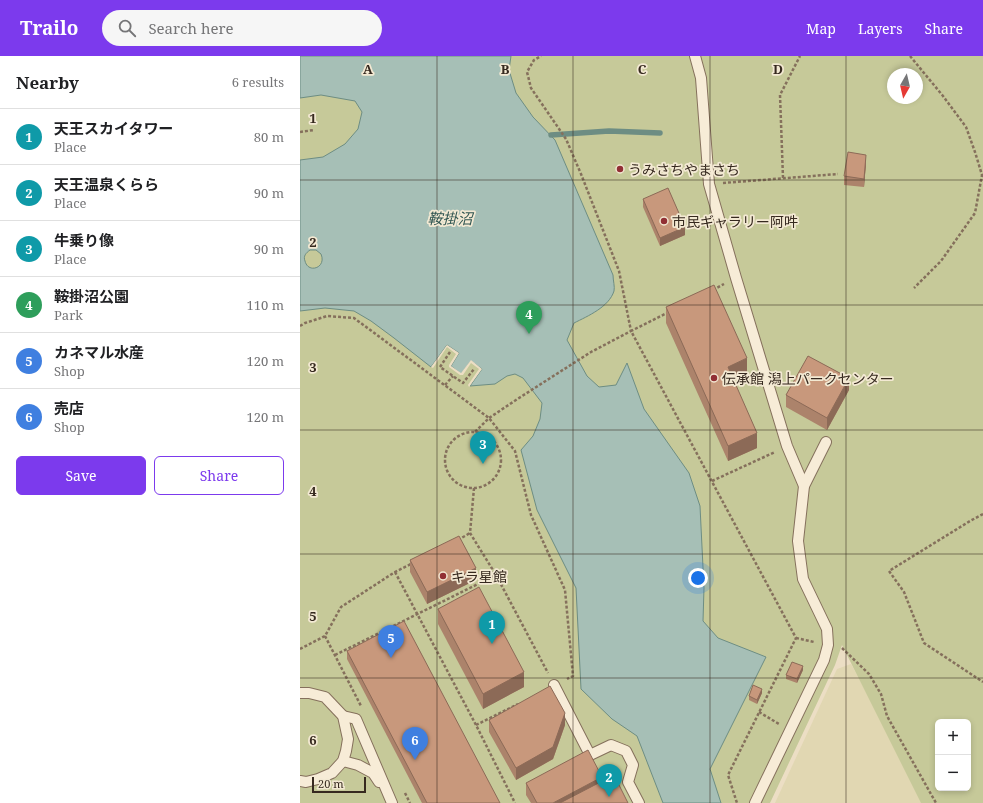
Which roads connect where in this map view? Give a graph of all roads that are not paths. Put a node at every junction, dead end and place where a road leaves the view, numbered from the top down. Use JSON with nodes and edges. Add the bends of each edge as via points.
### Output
{"nodes":[{"id":1,"x":695,"y":56,"type":"edge"},
{"id":2,"x":826,"y":442,"type":"dead end"},
{"id":3,"x":804,"y":486,"type":"junction"},
{"id":4,"x":554,"y":685,"type":"road end"},
{"id":5,"x":300,"y":693,"type":"edge"},
{"id":6,"x":343,"y":716,"type":"junction"},
{"id":7,"x":343,"y":761,"type":"junction"},
{"id":8,"x":300,"y":781,"type":"edge"},
{"id":9,"x":387,"y":793,"type":"junction"},
{"id":10,"x":392,"y":803,"type":"edge"},
{"id":11,"x":639,"y":803,"type":"edge"},
{"id":12,"x":755,"y":803,"type":"edge"}],
"edges":[{"from":1,"to":3,"type":"lane","via":[[701,78],[709,184],[787,446]]},
{"from":2,"to":3,"type":"lane"},
{"from":3,"to":12,"type":"lane","via":[[798,541],[801,566],[803,579],[827,629],[828,645],[824,660]]},
{"from":4,"to":11,"type":"lane","via":[[590,755],[611,745],[626,751],[633,765],[628,782]]},
{"from":5,"to":6,"type":"lane","via":[[325,697]]},
{"from":6,"to":7,"type":"lane","via":[[348,739]]},
{"from":6,"to":9,"type":"lane","via":[[356,718]]},
{"from":7,"to":8,"type":"lane","via":[[332,773],[318,779]]},
{"from":7,"to":9,"type":"lane","via":[[358,765],[373,774]]},
{"from":9,"to":10,"type":"lane"}]}
